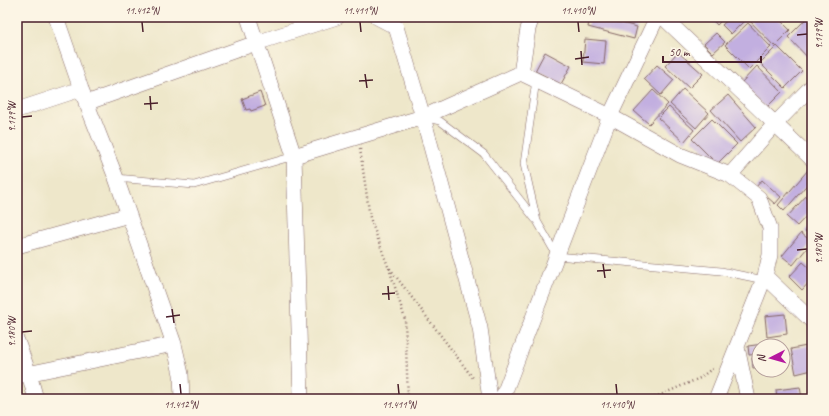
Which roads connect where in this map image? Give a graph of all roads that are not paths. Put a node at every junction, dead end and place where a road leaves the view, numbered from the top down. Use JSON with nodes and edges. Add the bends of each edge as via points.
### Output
{"nodes":[{"id":1,"x":56,"y":17,"type":"edge"},
{"id":2,"x":248,"y":17,"type":"edge"},
{"id":3,"x":337,"y":17,"type":"edge"},
{"id":4,"x":377,"y":17,"type":"edge"},
{"id":5,"x":532,"y":17,"type":"edge"},
{"id":6,"x":657,"y":17,"type":"edge"},
{"id":7,"x":663,"y":17,"type":"edge"},
{"id":8,"x":399,"y":22,"type":"edge"},
{"id":9,"x":256,"y":43,"type":"junction"},
{"id":10,"x":520,"y":73,"type":"junction"},
{"id":11,"x":536,"y":80,"type":"junction"},
{"id":12,"x":812,"y":86,"type":"edge"},
{"id":13,"x":84,"y":96,"type":"junction"},
{"id":14,"x":17,"y":110,"type":"edge"},
{"id":15,"x":610,"y":116,"type":"junction"},
{"id":16,"x":423,"y":117,"type":"junction"},
{"id":17,"x":775,"y":124,"type":"junction"},
{"id":18,"x":294,"y":156,"type":"junction"},
{"id":19,"x":812,"y":159,"type":"edge"},
{"id":20,"x":730,"y":175,"type":"junction"},
{"id":21,"x":116,"y":178,"type":"junction"},
{"id":22,"x":129,"y":215,"type":"junction"},
{"id":23,"x":536,"y":221,"type":"junction"},
{"id":24,"x":17,"y":246,"type":"edge"},
{"id":25,"x":557,"y":256,"type":"junction"},
{"id":26,"x":765,"y":278,"type":"junction"},
{"id":27,"x":812,"y":321,"type":"edge"},
{"id":28,"x":17,"y":342,"type":"edge"},
{"id":29,"x":174,"y":344,"type":"junction"},
{"id":30,"x":737,"y":347,"type":"junction"},
{"id":31,"x":23,"y":375,"type":"edge"},
{"id":32,"x":36,"y":399,"type":"edge"},
{"id":33,"x":182,"y":399,"type":"edge"},
{"id":34,"x":301,"y":399,"type":"edge"},
{"id":35,"x":490,"y":399,"type":"edge"},
{"id":36,"x":502,"y":399,"type":"edge"},
{"id":37,"x":716,"y":399,"type":"edge"},
{"id":38,"x":748,"y":399,"type":"edge"}],
"edges":[{"from":1,"to":13,"type":"street"},
{"from":2,"to":9,"type":"street"},
{"from":3,"to":9,"type":"street"},
{"from":4,"to":8,"type":"street"},
{"from":5,"to":10,"type":"street"},
{"from":6,"to":15,"type":"street"},
{"from":7,"to":17,"type":"street"},
{"from":8,"to":16,"type":"street"},
{"from":9,"to":13,"type":"street"},
{"from":9,"to":18,"type":"street"},
{"from":10,"to":11,"type":"street"},
{"from":10,"to":16,"type":"street"},
{"from":11,"to":15,"type":"street"},
{"from":11,"to":23,"type":"lane","via":[[524,164]]},
{"from":12,"to":17,"type":"street"},
{"from":13,"to":14,"type":"street"},
{"from":13,"to":21,"type":"street"},
{"from":15,"to":20,"type":"street","via":[[680,155]]},
{"from":15,"to":25,"type":"street"},
{"from":16,"to":18,"type":"street"},
{"from":16,"to":23,"type":"lane","via":[[440,121],[484,154]]},
{"from":16,"to":35,"type":"street","via":[[480,328]]},
{"from":17,"to":19,"type":"street"},
{"from":17,"to":20,"type":"street"},
{"from":18,"to":21,"type":"lane","via":[[194,185]]},
{"from":18,"to":34,"type":"street"},
{"from":20,"to":26,"type":"street","via":[[759,198],[770,228],[770,255]]},
{"from":21,"to":22,"type":"street"},
{"from":22,"to":24,"type":"street"},
{"from":22,"to":29,"type":"street"},
{"from":23,"to":25,"type":"lane"},
{"from":25,"to":26,"type":"lane","via":[[721,271]]},
{"from":25,"to":36,"type":"street"},
{"from":26,"to":27,"type":"street"},
{"from":26,"to":30,"type":"street"},
{"from":28,"to":31,"type":"street"},
{"from":29,"to":31,"type":"street"},
{"from":29,"to":33,"type":"street","via":[[181,374]]},
{"from":30,"to":37,"type":"street"},
{"from":30,"to":38,"type":"street"},
{"from":31,"to":32,"type":"street"}]}
